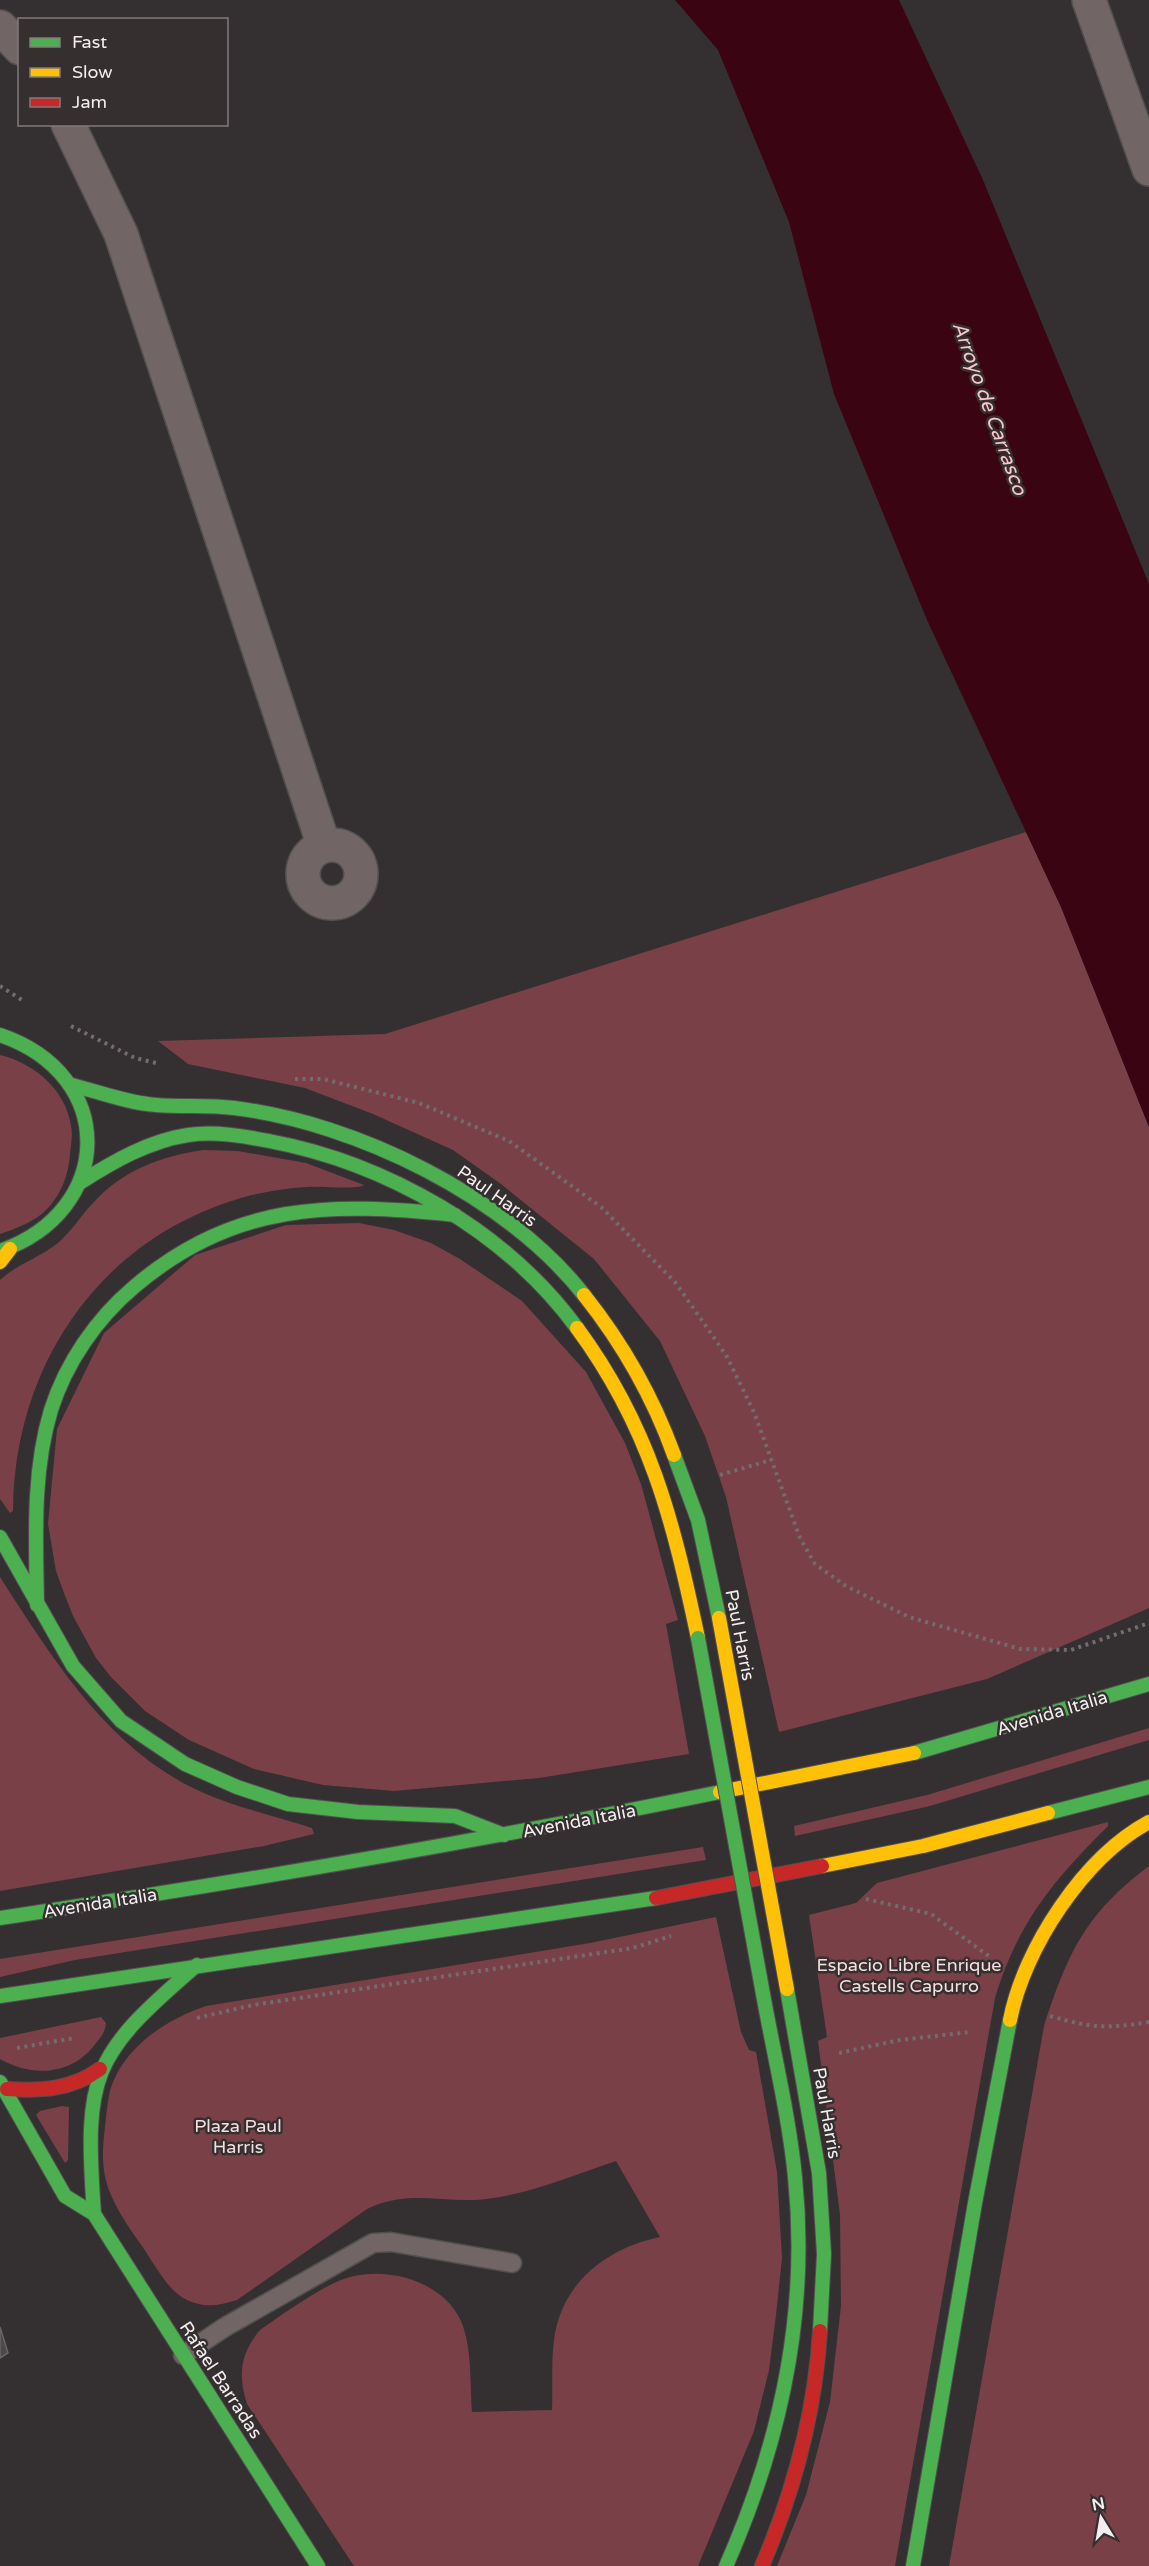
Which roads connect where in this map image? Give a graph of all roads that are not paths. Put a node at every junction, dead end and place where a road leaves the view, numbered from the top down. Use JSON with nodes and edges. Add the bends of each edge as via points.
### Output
{"nodes":[{"id":1,"x":1089,"y":0,"type":"edge"},
{"id":2,"x":0,"y":27,"type":"edge"},
{"id":3,"x":18,"y":46,"type":"edge"},
{"id":4,"x":69,"y":126,"type":"edge"},
{"id":5,"x":1149,"y":169,"type":"edge"},
{"id":6,"x":324,"y":846,"type":"dead end"},
{"id":7,"x":0,"y":1035,"type":"edge"},
{"id":8,"x":72,"y":1085,"type":"junction"},
{"id":9,"x":81,"y":1182,"type":"junction"},
{"id":10,"x":455,"y":1215,"type":"junction"},
{"id":11,"x":5,"y":1250,"type":"edge"},
{"id":12,"x":0,"y":1262,"type":"edge"},
{"id":13,"x":0,"y":1537,"type":"edge"},
{"id":14,"x":37,"y":1605,"type":"junction"},
{"id":15,"x":1149,"y":1684,"type":"edge"},
{"id":16,"x":1149,"y":1786,"type":"edge"},
{"id":17,"x":1149,"y":1822,"type":"edge"},
{"id":18,"x":504,"y":1835,"type":"junction"},
{"id":19,"x":0,"y":1918,"type":"edge"},
{"id":20,"x":197,"y":1965,"type":"junction"},
{"id":21,"x":0,"y":1996,"type":"edge"},
{"id":22,"x":100,"y":2069,"type":"junction"},
{"id":23,"x":2,"y":2087,"type":"edge"},
{"id":24,"x":94,"y":2214,"type":"junction"},
{"id":25,"x":512,"y":2263,"type":"dead end"},
{"id":26,"x":183,"y":2355,"type":"junction"},
{"id":27,"x":318,"y":2566,"type":"edge"},
{"id":28,"x":726,"y":2566,"type":"edge"},
{"id":29,"x":762,"y":2566,"type":"edge"},
{"id":30,"x":913,"y":2566,"type":"edge"}],
"edges":[{"from":1,"to":5,"type":"street"},
{"from":2,"to":3,"type":"street"},
{"from":4,"to":6,"type":"street","via":[[121,234]]},
{"from":7,"to":8,"type":"main road","via":[[26,1043],[52,1062]]},
{"from":8,"to":9,"type":"main road","via":[[84,1116],[88,1149]]},
{"from":8,"to":29,"type":"main road","name":"Paul Harris","bridge":true,"via":[[154,1105],[233,1108],[283,1117],[342,1133],[414,1162],[486,1207],[539,1248],[574,1283],[616,1335],[663,1424],[698,1520],[719,1618],[819,2173],[824,2239],[811,2409],[788,2500]]},
{"from":9,"to":10,"type":"main road","via":[[115,1160],[155,1143],[188,1135],[221,1134],[286,1142],[338,1158]]},
{"from":9,"to":11,"type":"main road","via":[[53,1224],[33,1239]]},
{"from":10,"to":14,"type":"main road","via":[[394,1208],[321,1208],[270,1214],[217,1230],[173,1253],[134,1284],[103,1316],[72,1361],[51,1411],[39,1464]]},
{"from":10,"to":28,"type":"main road","bridge":true,"via":[[555,1297],[599,1357],[644,1440],[674,1527],[698,1638],[795,2177],[799,2241],[796,2319],[782,2407],[757,2490]]},
{"from":11,"to":12,"type":"main road"},
{"from":13,"to":14,"type":"main road"},
{"from":14,"to":18,"type":"main road","via":[[72,1666],[121,1721],[185,1764],[288,1804],[455,1816]]},
{"from":15,"to":18,"type":"main road","name":"Avenida Italia","via":[[917,1752]]},
{"from":16,"to":20,"type":"main road","via":[[923,1846],[680,1894]]},
{"from":17,"to":30,"type":"main road","via":[[1085,1875],[1042,1937],[1023,1973],[1013,2005],[948,2349]]},
{"from":18,"to":19,"type":"main road","name":"Avenida Italia","via":[[226,1884]]},
{"from":20,"to":21,"type":"main road"},
{"from":20,"to":22,"type":"main road","via":[[144,2011],[113,2046]]},
{"from":22,"to":23,"type":"main road","via":[[87,2080],[43,2091]]},
{"from":22,"to":24,"type":"main road","via":[[91,2109]]},
{"from":23,"to":24,"type":"main road","name":"Rafael Barradas","via":[[65,2196]]},
{"from":24,"to":26,"type":"main road","name":"Rafael Barradas"},
{"from":25,"to":26,"type":"lane","via":[[391,2242],[373,2243]]},
{"from":26,"to":27,"type":"main road","name":"Rafael Barradas"}]}
